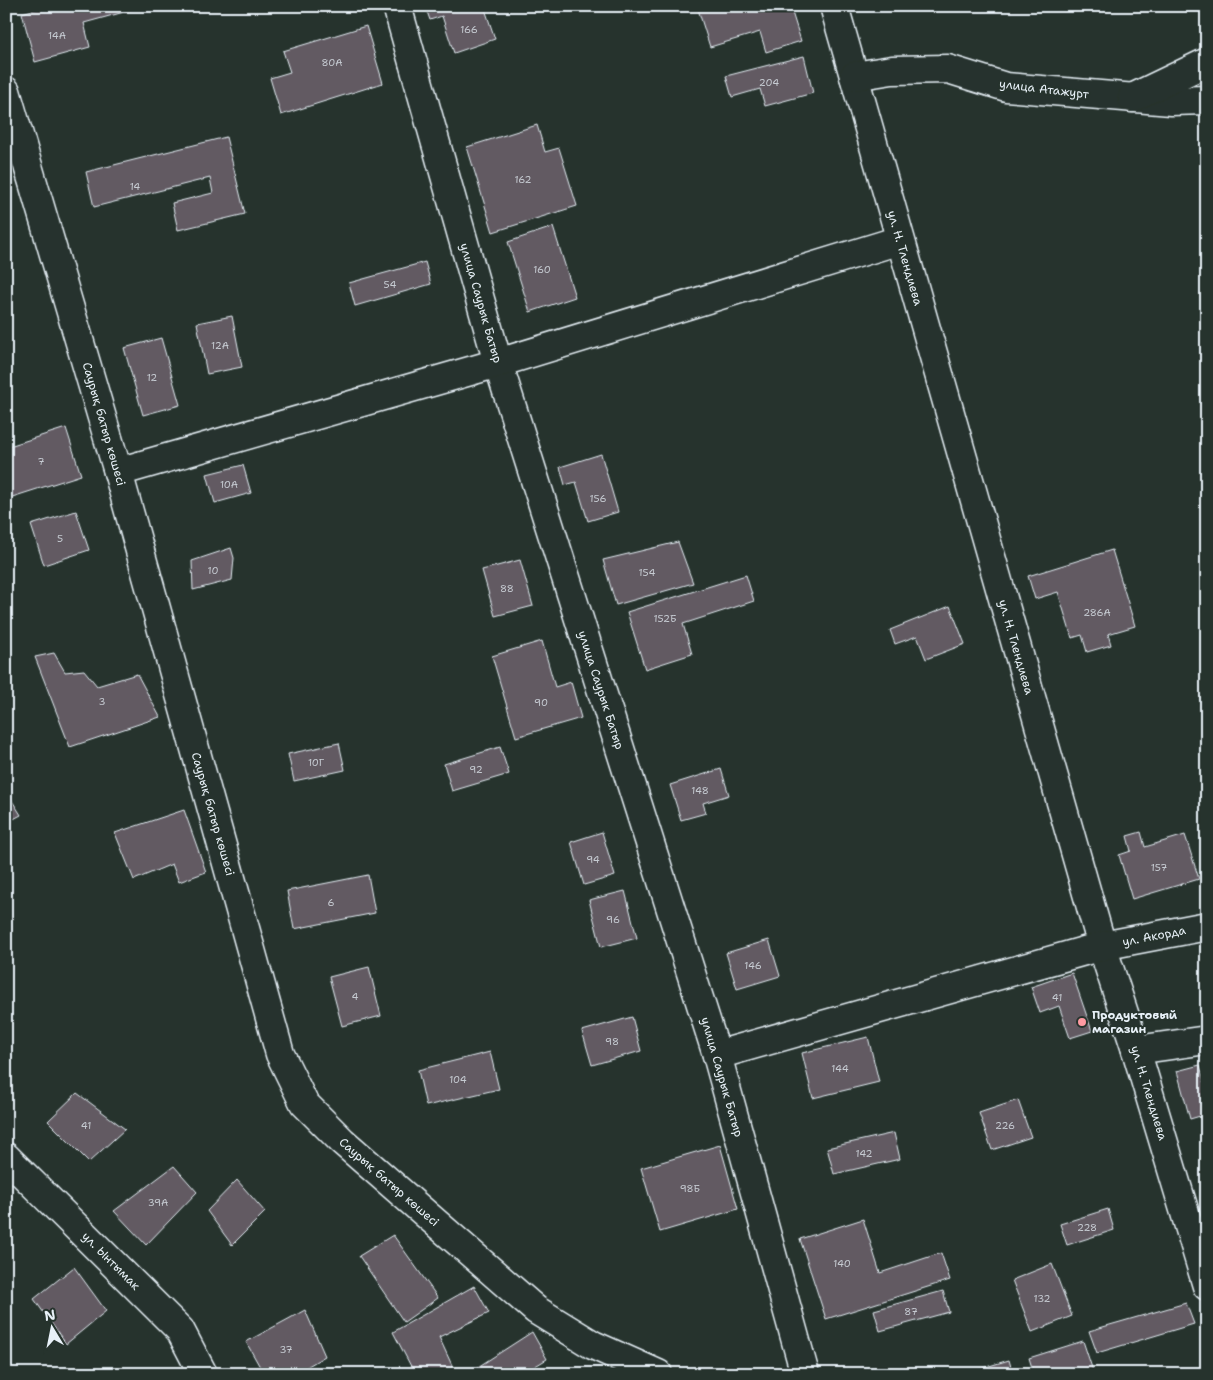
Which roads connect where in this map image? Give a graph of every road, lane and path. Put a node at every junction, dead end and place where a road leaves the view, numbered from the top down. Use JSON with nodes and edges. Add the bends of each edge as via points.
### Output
{"nodes":[{"id":1,"x":397,"y":6,"type":"edge"},
{"id":2,"x":834,"y":6,"type":"edge"},
{"id":3,"x":1207,"y":62,"type":"edge"},
{"id":4,"x":854,"y":76,"type":"junction"},
{"id":5,"x":6,"y":91,"type":"edge"},
{"id":6,"x":1132,"y":98,"type":"junction"},
{"id":7,"x":1207,"y":100,"type":"edge"},
{"id":8,"x":900,"y":240,"type":"junction"},
{"id":9,"x":498,"y":363,"type":"junction"},
{"id":10,"x":118,"y":472,"type":"junction"},
{"id":11,"x":1207,"y":926,"type":"edge"},
{"id":12,"x":1102,"y":946,"type":"junction"},
{"id":13,"x":1207,"y":1040,"type":"edge"},
{"id":14,"x":1136,"y":1050,"type":"junction"},
{"id":15,"x":716,"y":1055,"type":"junction"},
{"id":16,"x":6,"y":1156,"type":"edge"},
{"id":17,"x":1207,"y":1286,"type":"edge"},
{"id":18,"x":203,"y":1374,"type":"edge"},
{"id":19,"x":658,"y":1374,"type":"edge"},
{"id":20,"x":805,"y":1374,"type":"edge"}],
"edges":[{"from":1,"to":9,"type":"street","name":"улица Саурык Батыр"},
{"from":2,"to":4,"type":"street","name":"ул. Н. Тлендиева"},
{"from":3,"to":6,"type":"street"},
{"from":4,"to":6,"type":"street","name":"улица Атажурт","via":[[892,70],[948,69],[1006,87]]},
{"from":4,"to":8,"type":"street","name":"ул. Н. Тлендиева"},
{"from":5,"to":10,"type":"street","name":"Саурық батыр көшесі"},
{"from":6,"to":7,"type":"street","name":"улица Атажурт","via":[[1171,102]]},
{"from":8,"to":9,"type":"street"},
{"from":8,"to":12,"type":"street","name":"ул. Н. Тлендиева"},
{"from":9,"to":10,"type":"street"},
{"from":9,"to":15,"type":"street","name":"улица Саурык Батыр"},
{"from":10,"to":19,"type":"street","name":"Саурық батыр көшесі","via":[[280,1054],[304,1103],[342,1141],[536,1310],[593,1345]]},
{"from":11,"to":12,"type":"street","name":"ул. Акорда"},
{"from":12,"to":14,"type":"street","name":"ул. Н. Тлендиева"},
{"from":12,"to":15,"type":"street","name":"ул. Акорда"},
{"from":13,"to":14,"type":"street"},
{"from":14,"to":17,"type":"street","name":"ул. Н. Тлендиева"},
{"from":15,"to":20,"type":"street","name":"улица Саурык Батыр"},
{"from":16,"to":18,"type":"street","name":"ул. Ынтымак","via":[[180,1330]]}]}
